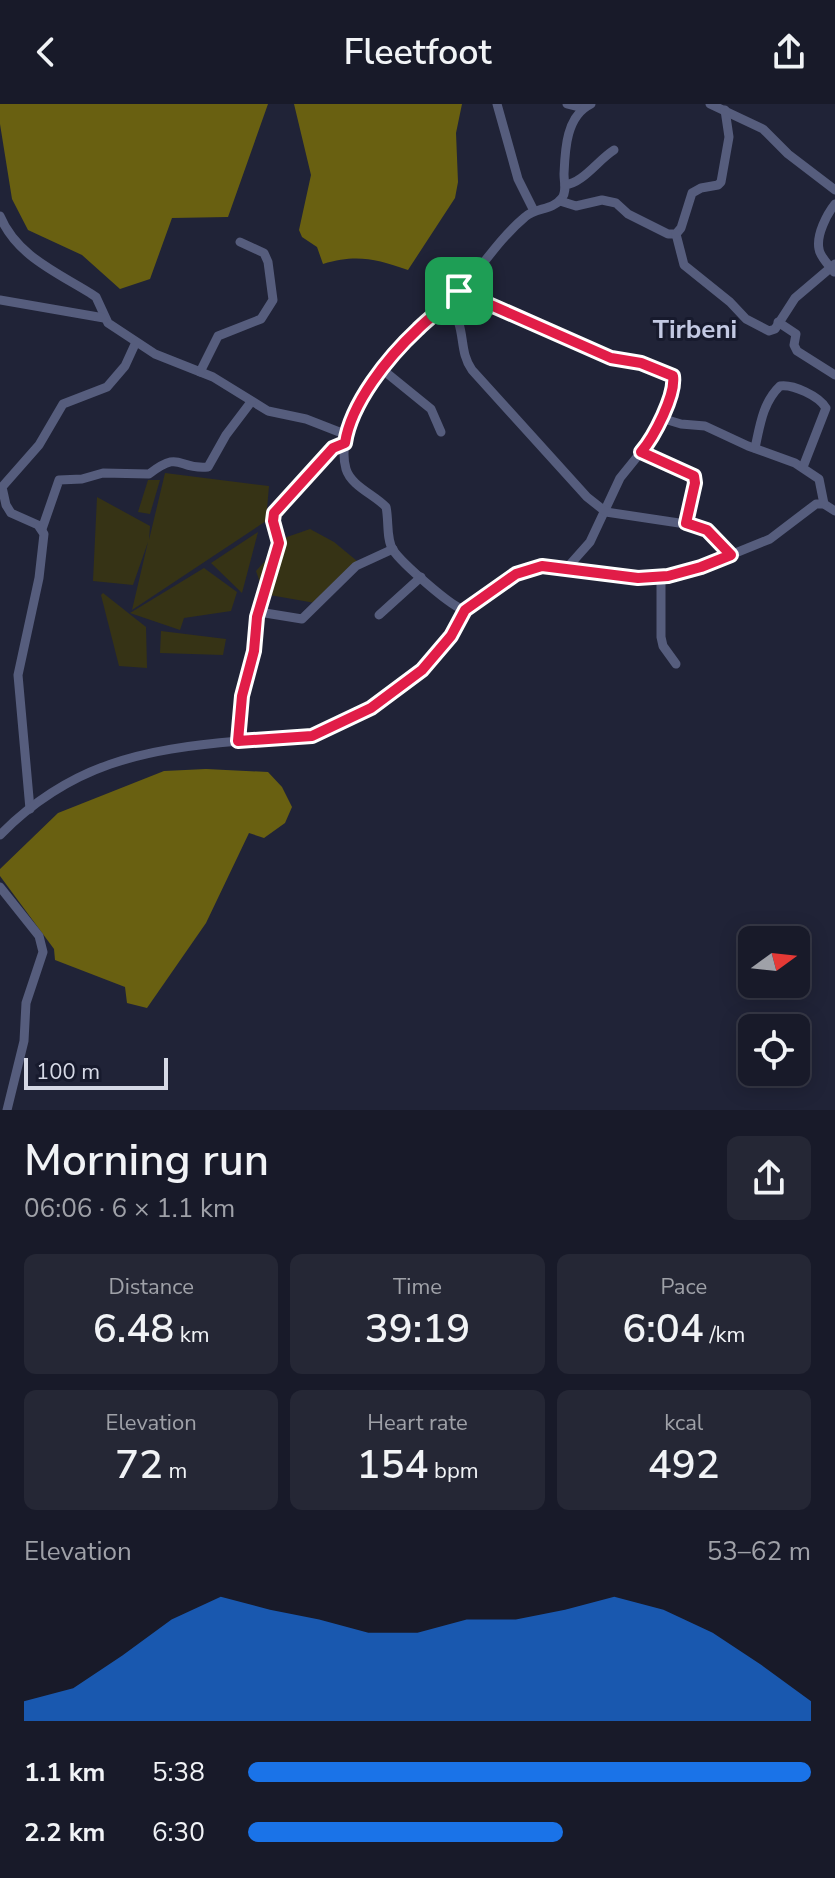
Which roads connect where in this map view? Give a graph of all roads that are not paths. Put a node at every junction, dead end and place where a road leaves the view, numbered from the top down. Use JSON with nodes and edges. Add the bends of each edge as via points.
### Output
{"nodes":[{"id":1,"x":497,"y":104,"type":"edge"},
{"id":2,"x":567,"y":104,"type":"edge"},
{"id":3,"x":710,"y":104,"type":"edge"},
{"id":4,"x":587,"y":106,"type":"edge"},
{"id":5,"x":725,"y":110,"type":"junction"},
{"id":6,"x":614,"y":150,"type":"dead end"},
{"id":7,"x":565,"y":185,"type":"junction"},
{"id":8,"x":835,"y":190,"type":"edge"},
{"id":9,"x":560,"y":201,"type":"junction"},
{"id":10,"x":835,"y":204,"type":"edge"},
{"id":11,"x":534,"y":211,"type":"junction"},
{"id":12,"x":0,"y":216,"type":"edge"},
{"id":13,"x":676,"y":234,"type":"junction"},
{"id":14,"x":5,"y":236,"type":"edge"},
{"id":15,"x":240,"y":242,"type":"dead end"},
{"id":16,"x":834,"y":268,"type":"edge"},
{"id":17,"x":459,"y":291,"type":"junction"},
{"id":18,"x":0,"y":300,"type":"edge"},
{"id":19,"x":448,"y":305,"type":"junction"},
{"id":20,"x":104,"y":318,"type":"junction"},
{"id":21,"x":778,"y":322,"type":"junction"},
{"id":22,"x":136,"y":342,"type":"junction"},
{"id":23,"x":383,"y":370,"type":"junction"},
{"id":24,"x":200,"y":372,"type":"junction"},
{"id":25,"x":835,"y":375,"type":"edge"},
{"id":26,"x":251,"y":402,"type":"junction"},
{"id":27,"x":661,"y":418,"type":"junction"},
{"id":28,"x":441,"y":432,"type":"dead end"},
{"id":29,"x":346,"y":439,"type":"junction"},
{"id":30,"x":755,"y":448,"type":"junction"},
{"id":31,"x":641,"y":452,"type":"junction"},
{"id":32,"x":803,"y":467,"type":"junction"},
{"id":33,"x":824,"y":504,"type":"junction"},
{"id":34,"x":835,"y":511,"type":"edge"},
{"id":35,"x":606,"y":512,"type":"junction"},
{"id":36,"x":686,"y":523,"type":"junction"},
{"id":37,"x":42,"y":529,"type":"junction"},
{"id":38,"x":393,"y":549,"type":"junction"},
{"id":39,"x":731,"y":555,"type":"junction"},
{"id":40,"x":566,"y":569,"type":"junction"},
{"id":41,"x":661,"y":576,"type":"junction"},
{"id":42,"x":421,"y":577,"type":"junction"},
{"id":43,"x":465,"y":610,"type":"junction"},
{"id":44,"x":259,"y":612,"type":"junction"},
{"id":45,"x":379,"y":615,"type":"dead end"},
{"id":46,"x":676,"y":664,"type":"dead end"},
{"id":47,"x":238,"y":741,"type":"junction"},
{"id":48,"x":30,"y":809,"type":"junction"},
{"id":49,"x":0,"y":835,"type":"edge"},
{"id":50,"x":0,"y":887,"type":"edge"},
{"id":51,"x":7,"y":1110,"type":"edge"}],
"edges":[{"from":1,"to":11,"type":"street","via":[[518,179]]},
{"from":2,"to":4,"type":"street"},
{"from":3,"to":5,"type":"street"},
{"from":4,"to":7,"type":"street","via":[[566,141]]},
{"from":5,"to":8,"type":"street","via":[[763,129]]},
{"from":5,"to":13,"type":"street","via":[[729,137],[721,182],[692,193]]},
{"from":6,"to":7,"type":"street","via":[[578,182]]},
{"from":7,"to":9,"type":"street"},
{"from":9,"to":11,"type":"street"},
{"from":9,"to":13,"type":"street","via":[[576,206],[616,203],[628,214]]},
{"from":10,"to":16,"type":"street","via":[[818,245]]},
{"from":11,"to":17,"type":"street"},
{"from":12,"to":14,"type":"street"},
{"from":13,"to":21,"type":"street","via":[[684,265],[746,319],[769,331]]},
{"from":14,"to":20,"type":"street","via":[[96,297]]},
{"from":15,"to":24,"type":"street","via":[[264,253],[273,300],[261,319],[218,336]]},
{"from":16,"to":21,"type":"street","via":[[795,298]]},
{"from":17,"to":19,"type":"street"},
{"from":17,"to":27,"type":"street","via":[[611,358],[669,372],[674,386]]},
{"from":18,"to":20,"type":"street"},
{"from":19,"to":23,"type":"street","via":[[417,330]]},
{"from":19,"to":35,"type":"street","via":[[460,321],[472,370]]},
{"from":20,"to":22,"type":"street"},
{"from":21,"to":25,"type":"street","via":[[796,334],[797,351]]},
{"from":22,"to":24,"type":"street"},
{"from":22,"to":37,"type":"street","via":[[107,387],[63,404],[39,445],[2,487],[11,513]]},
{"from":23,"to":28,"type":"street","via":[[431,409]]},
{"from":23,"to":29,"type":"street","via":[[365,393]]},
{"from":24,"to":26,"type":"street"},
{"from":26,"to":29,"type":"street","via":[[306,419]]},
{"from":26,"to":37,"type":"street","via":[[208,467],[171,461],[149,474],[103,473],[59,480]]},
{"from":27,"to":30,"type":"street","via":[[705,426]]},
{"from":27,"to":31,"type":"street"},
{"from":29,"to":38,"type":"street","via":[[346,470],[386,507]]},
{"from":29,"to":44,"type":"street","via":[[274,513],[279,543]]},
{"from":30,"to":32,"type":"street"},
{"from":30,"to":32,"type":"street","via":[[770,396],[790,385],[826,408]]},
{"from":31,"to":35,"type":"street","via":[[620,478]]},
{"from":31,"to":36,"type":"street","via":[[694,476]]},
{"from":32,"to":33,"type":"street","via":[[821,482]]},
{"from":33,"to":34,"type":"street"},
{"from":33,"to":39,"type":"street","via":[[816,504],[770,539]]},
{"from":35,"to":36,"type":"street"},
{"from":35,"to":40,"type":"street","via":[[590,542]]},
{"from":36,"to":39,"type":"street","via":[[707,530]]},
{"from":37,"to":48,"type":"street","via":[[39,578],[18,675]]},
{"from":38,"to":42,"type":"street"},
{"from":38,"to":44,"type":"street","via":[[356,566],[302,619]]},
{"from":39,"to":41,"type":"street"},
{"from":40,"to":41,"type":"street"},
{"from":40,"to":43,"type":"street","via":[[542,566],[516,574]]},
{"from":41,"to":46,"type":"street","via":[[661,637]]},
{"from":42,"to":43,"type":"street"},
{"from":42,"to":45,"type":"street"},
{"from":43,"to":47,"type":"street","via":[[422,670],[371,708],[312,736]]},
{"from":44,"to":47,"type":"street"},
{"from":47,"to":48,"type":"street","via":[[160,751],[101,766],[70,779]]},
{"from":48,"to":49,"type":"street"},
{"from":50,"to":51,"type":"street","via":[[43,945],[26,1003],[24,1041]]}]}
